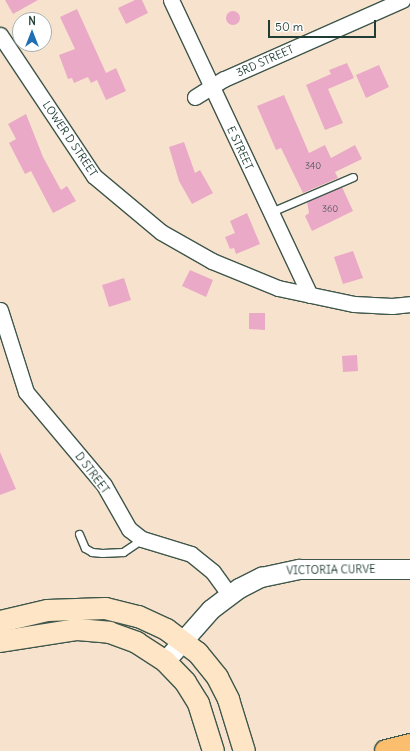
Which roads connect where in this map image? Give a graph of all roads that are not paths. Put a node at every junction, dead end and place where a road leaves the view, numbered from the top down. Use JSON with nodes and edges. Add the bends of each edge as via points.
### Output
{"nodes":[{"id":1,"x":171,"y":0,"type":"edge"},
{"id":2,"x":402,"y":0,"type":"edge"},
{"id":3,"x":0,"y":35,"type":"edge"},
{"id":4,"x":212,"y":87,"type":"junction"},
{"id":5,"x":195,"y":97,"type":"dead end"},
{"id":6,"x":353,"y":177,"type":"dead end"},
{"id":7,"x":271,"y":212,"type":"junction"},
{"id":8,"x":310,"y":295,"type":"junction"},
{"id":9,"x":410,"y":304,"type":"edge"},
{"id":10,"x":0,"y":310,"type":"edge"},
{"id":11,"x":79,"y":534,"type":"dead end"},
{"id":12,"x":142,"y":539,"type":"junction"},
{"id":13,"x":410,"y":569,"type":"edge"},
{"id":14,"x":229,"y":594,"type":"junction"},
{"id":15,"x":0,"y":621,"type":"edge"},
{"id":16,"x":0,"y":641,"type":"edge"},
{"id":17,"x":184,"y":642,"type":"junction"},
{"id":18,"x":165,"y":661,"type":"junction"},
{"id":19,"x":410,"y":746,"type":"edge"},
{"id":20,"x":212,"y":751,"type":"edge"},
{"id":21,"x":244,"y":751,"type":"edge"},
{"id":22,"x":386,"y":751,"type":"edge"}],
"edges":[{"from":1,"to":4,"type":"street","name":"E STREET"},
{"from":2,"to":4,"type":"street","name":"3RD STREET","via":[[224,79]]},
{"from":3,"to":8,"type":"street","name":"LOWER D STREET","via":[[94,176],[120,201],[161,232],[212,261],[255,280]]},
{"from":4,"to":5,"type":"street","name":"3RD STREET"},
{"from":4,"to":7,"type":"street","name":"E STREET"},
{"from":6,"to":7,"type":"lane"},
{"from":7,"to":8,"type":"street","name":"E STREET"},
{"from":8,"to":9,"type":"street","name":"LOWER D STREET","via":[[354,304]]},
{"from":10,"to":12,"type":"street","name":"D STREET","via":[[26,392],[104,485],[129,529]]},
{"from":11,"to":12,"type":"lane","via":[[85,548],[102,553],[123,552]]},
{"from":12,"to":14,"type":"street","name":"D STREET","via":[[191,554],[213,572]]},
{"from":13,"to":14,"type":"street","name":"VICTORIA CURVE","via":[[282,571],[261,576]]},
{"from":14,"to":17,"type":"street","name":"VICTORIA CURVE","via":[[211,609]]},
{"from":15,"to":17,"type":"main road","via":[[47,610],[105,608],[138,616],[166,629]]},
{"from":16,"to":18,"type":"main road","via":[[58,631],[94,630],[136,642]]},
{"from":17,"to":18,"type":"street","name":"VICTORIA CURVE"},
{"from":17,"to":21,"type":"main road","via":[[197,652],[216,677],[228,699]]},
{"from":18,"to":20,"type":"main road","via":[[186,682],[198,703]]},
{"from":19,"to":22,"type":"highway"}]}
